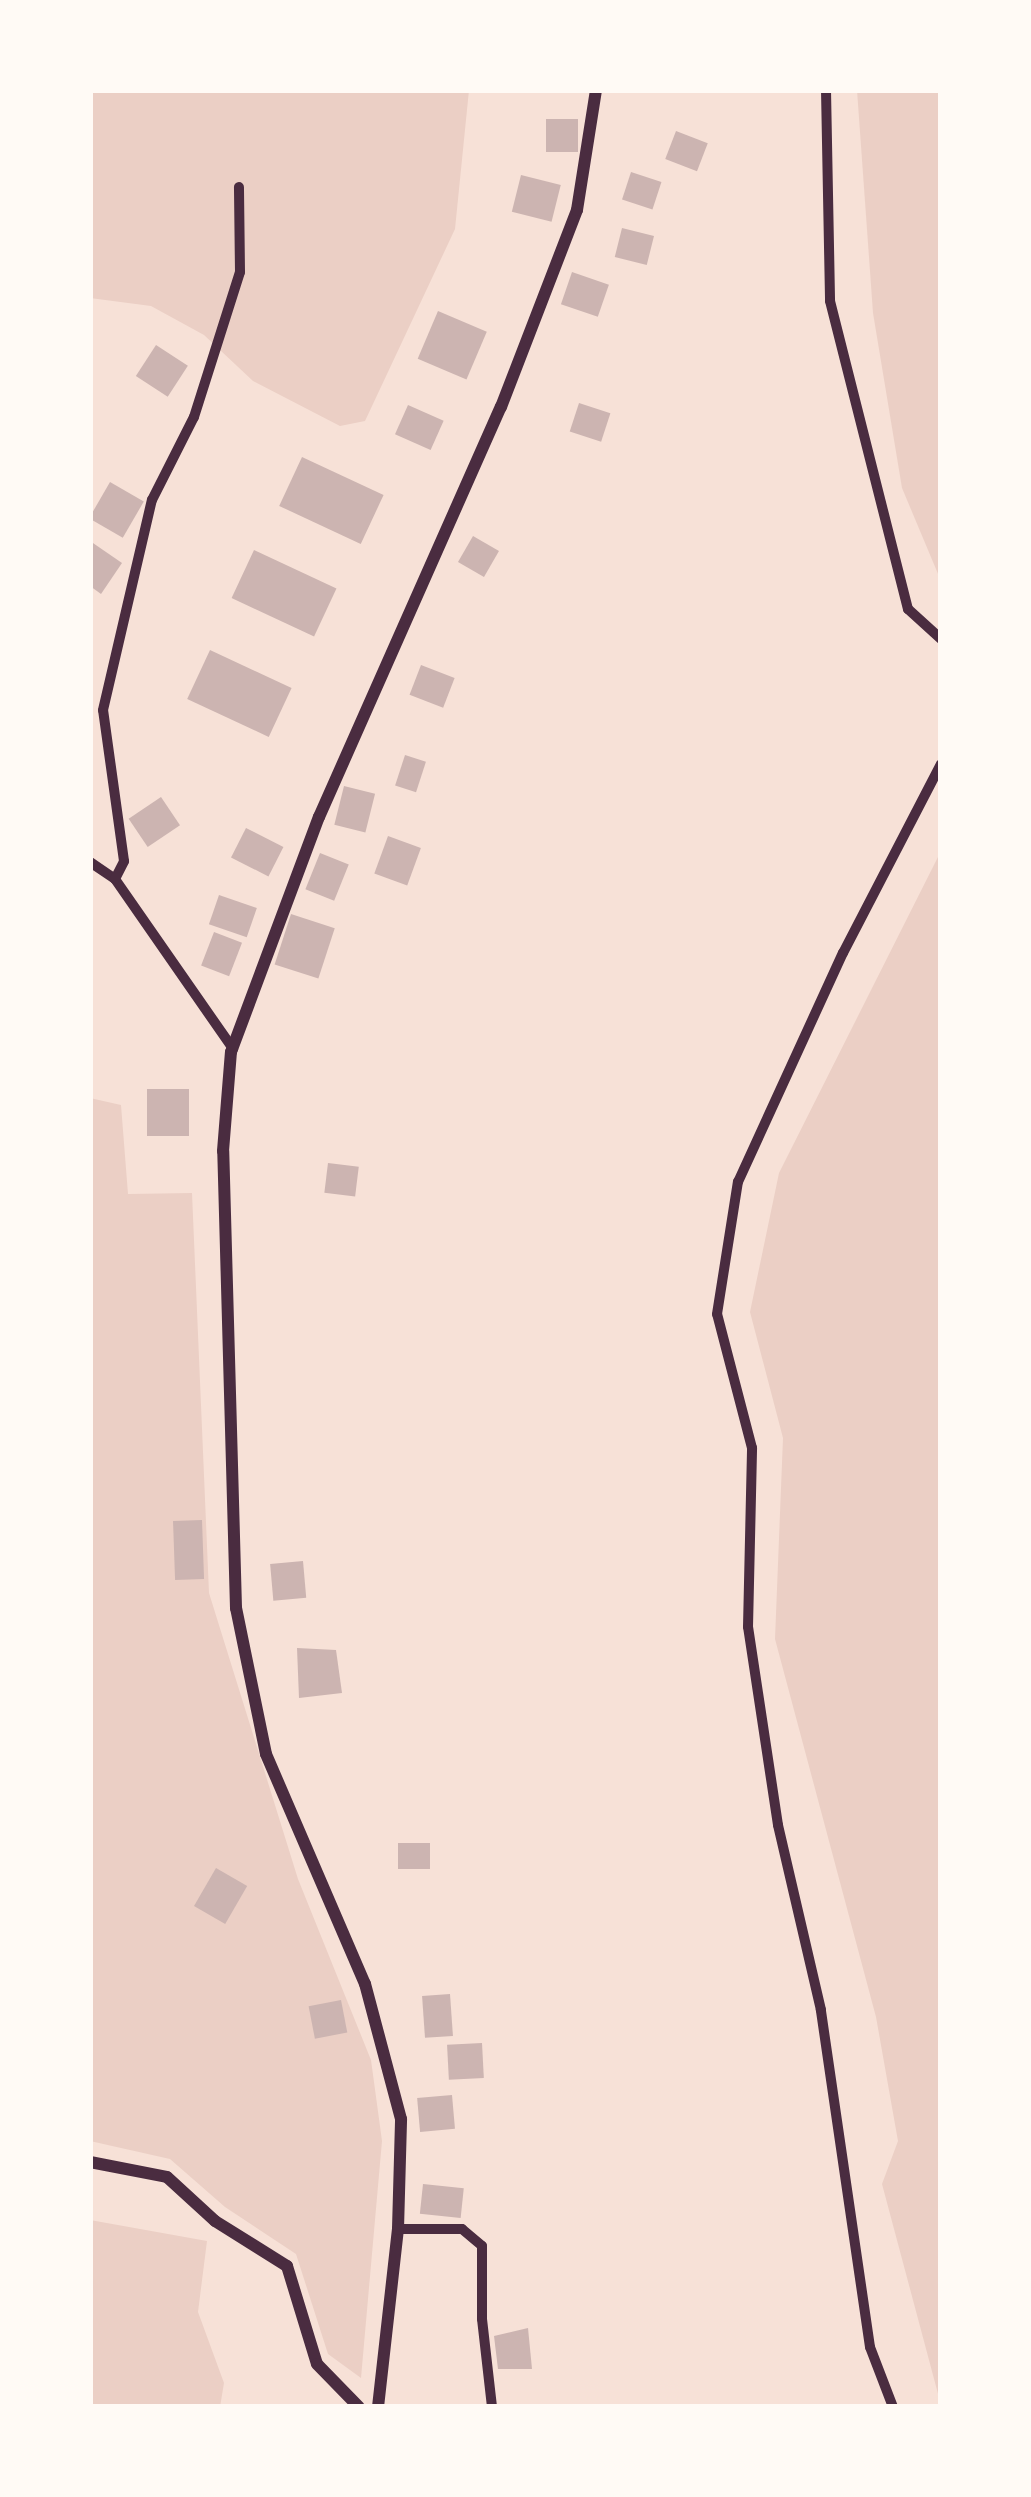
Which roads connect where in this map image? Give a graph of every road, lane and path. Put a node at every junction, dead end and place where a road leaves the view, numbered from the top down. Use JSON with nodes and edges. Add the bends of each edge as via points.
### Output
{"nodes":[{"id":1,"x":596,"y":90,"type":"edge"},
{"id":2,"x":826,"y":90,"type":"edge"},
{"id":3,"x":239,"y":187,"type":"dead end"},
{"id":4,"x":941,"y":639,"type":"edge"},
{"id":5,"x":941,"y":764,"type":"edge"},
{"id":6,"x":90,"y":862,"type":"edge"},
{"id":7,"x":115,"y":879,"type":"junction"},
{"id":8,"x":233,"y":1048,"type":"junction"},
{"id":9,"x":90,"y":2162,"type":"edge"},
{"id":10,"x":398,"y":2229,"type":"junction"},
{"id":11,"x":359,"y":2407,"type":"edge"},
{"id":12,"x":378,"y":2407,"type":"edge"},
{"id":13,"x":493,"y":2407,"type":"edge"},
{"id":14,"x":893,"y":2407,"type":"edge"}],
"edges":[{"from":1,"to":8,"type":"street","via":[[569,232],[502,407],[319,817]]},
{"from":2,"to":4,"type":"street","via":[[830,301],[908,609]]},
{"from":3,"to":7,"type":"street","via":[[240,272],[194,417],[152,500],[103,710],[124,861]]},
{"from":5,"to":14,"type":"street","via":[[738,1182],[717,1314],[752,1448],[748,1627],[778,1825],[821,2011],[871,2347]]},
{"from":6,"to":7,"type":"street"},
{"from":7,"to":8,"type":"street"},
{"from":8,"to":10,"type":"street","via":[[223,1150],[236,1608],[266,1754],[371,2007],[400,2119]]},
{"from":9,"to":11,"type":"street","via":[[167,2177],[215,2221],[287,2266],[317,2364]]},
{"from":10,"to":12,"type":"street"},
{"from":10,"to":13,"type":"street","via":[[462,2229],[482,2246]]}]}
